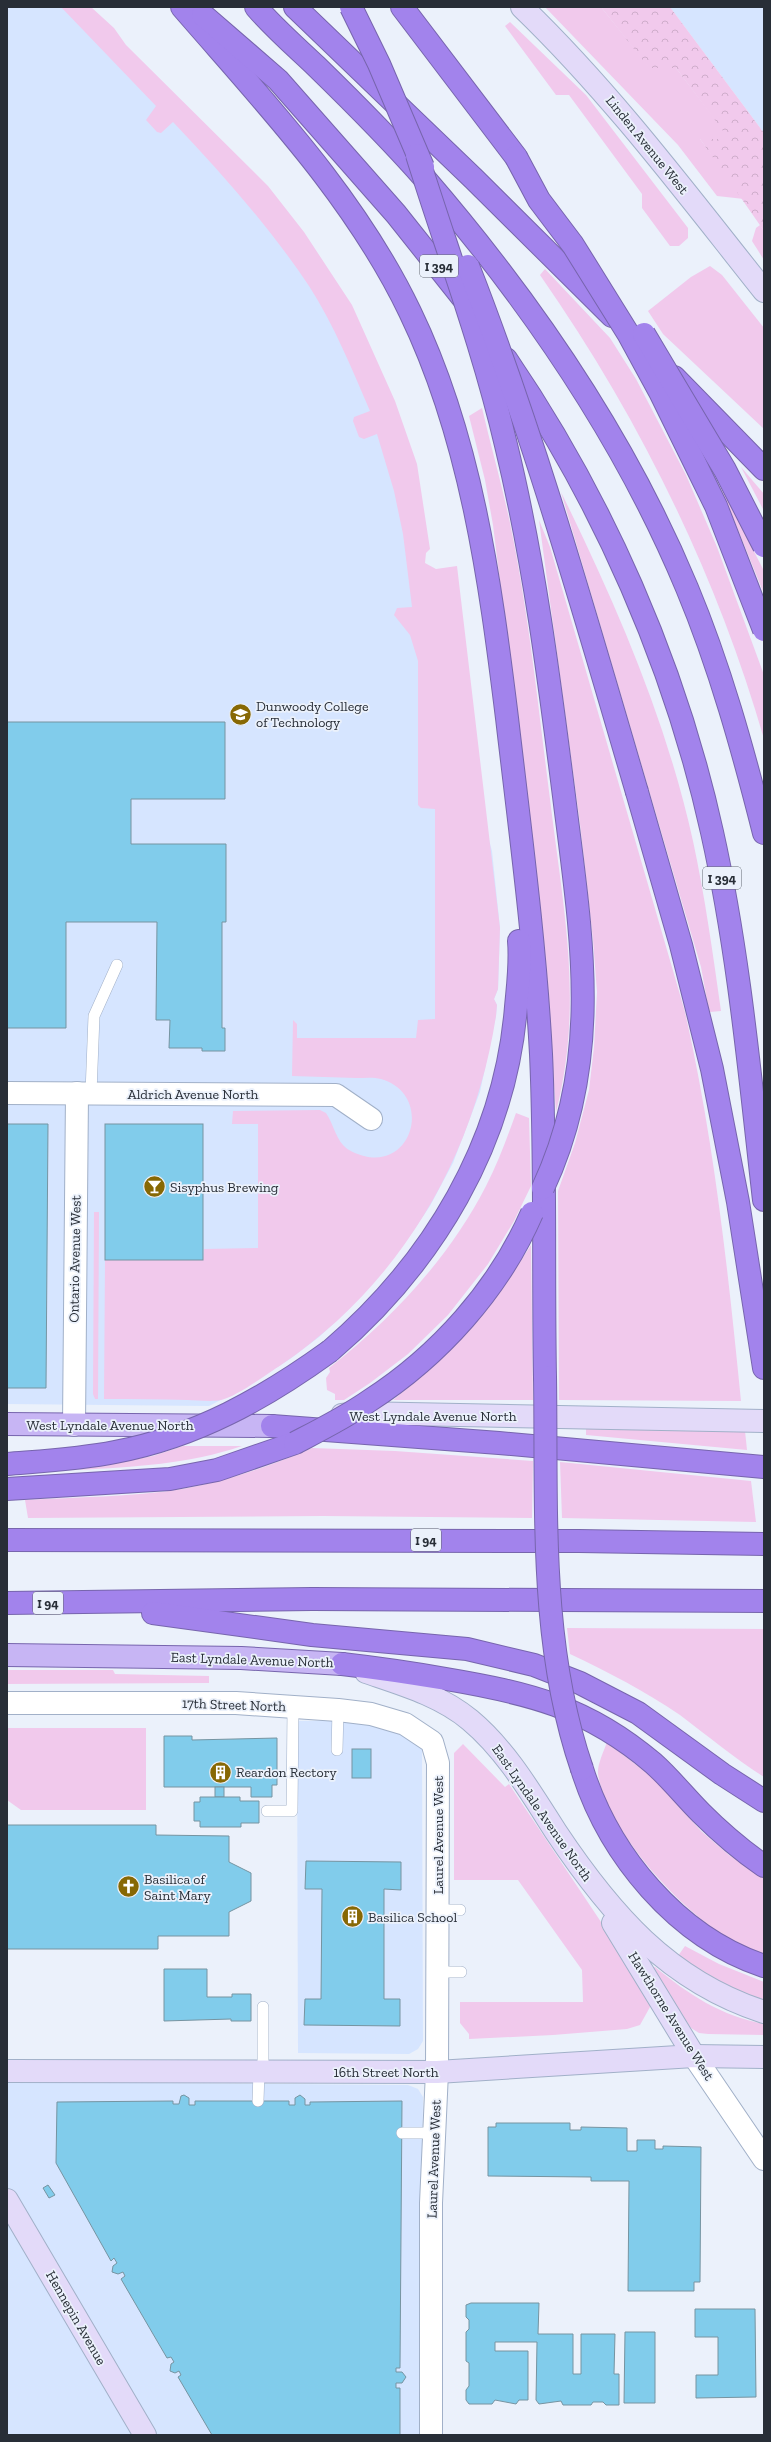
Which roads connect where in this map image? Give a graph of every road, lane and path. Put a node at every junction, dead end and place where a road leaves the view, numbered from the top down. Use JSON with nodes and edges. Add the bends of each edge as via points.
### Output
{"nodes":[{"id":1,"x":182,"y":7,"type":"edge"},
{"id":2,"x":195,"y":7,"type":"edge"},
{"id":3,"x":256,"y":7,"type":"edge"},
{"id":4,"x":295,"y":7,"type":"edge"},
{"id":5,"x":351,"y":7,"type":"edge"},
{"id":6,"x":402,"y":7,"type":"edge"},
{"id":7,"x":522,"y":7,"type":"edge"},
{"id":8,"x":417,"y":155,"type":"junction"},
{"id":9,"x":516,"y":157,"type":"junction"},
{"id":10,"x":764,"y":291,"type":"edge"},
{"id":11,"x":764,"y":469,"type":"edge"},
{"id":12,"x":764,"y":546,"type":"edge"},
{"id":13,"x":764,"y":630,"type":"edge"},
{"id":14,"x":764,"y":833,"type":"edge"},
{"id":15,"x":117,"y":965,"type":"dead end"},
{"id":16,"x":527,"y":997,"type":"junction"},
{"id":17,"x":7,"y":1093,"type":"edge"},
{"id":18,"x":84,"y":1093,"type":"junction"},
{"id":19,"x":371,"y":1119,"type":"dead end"},
{"id":20,"x":764,"y":1200,"type":"edge"},
{"id":21,"x":764,"y":1367,"type":"edge"},
{"id":22,"x":764,"y":1421,"type":"edge"},
{"id":23,"x":7,"y":1424,"type":"edge"},
{"id":24,"x":74,"y":1425,"type":"junction"},
{"id":25,"x":272,"y":1426,"type":"junction"},
{"id":26,"x":7,"y":1464,"type":"edge"},
{"id":27,"x":764,"y":1467,"type":"edge"},
{"id":28,"x":7,"y":1489,"type":"edge"},
{"id":29,"x":7,"y":1540,"type":"edge"},
{"id":30,"x":764,"y":1544,"type":"edge"},
{"id":31,"x":764,"y":1601,"type":"edge"},
{"id":32,"x":7,"y":1603,"type":"edge"},
{"id":33,"x":89,"y":1604,"type":"junction"},
{"id":34,"x":7,"y":1655,"type":"edge"},
{"id":35,"x":342,"y":1664,"type":"junction"},
{"id":36,"x":7,"y":1703,"type":"edge"},
{"id":37,"x":293,"y":1707,"type":"junction"},
{"id":38,"x":338,"y":1710,"type":"junction"},
{"id":39,"x":337,"y":1750,"type":"dead end"},
{"id":40,"x":438,"y":1763,"type":"joint"},
{"id":41,"x":764,"y":1801,"type":"edge"},
{"id":42,"x":267,"y":1811,"type":"dead end"},
{"id":43,"x":764,"y":1866,"type":"edge"},
{"id":44,"x":582,"y":1870,"type":"junction"},
{"id":45,"x":437,"y":1910,"type":"junction"},
{"id":46,"x":460,"y":1910,"type":"dead end"},
{"id":47,"x":764,"y":1966,"type":"edge"},
{"id":48,"x":437,"y":1972,"type":"junction"},
{"id":49,"x":461,"y":1972,"type":"dead end"},
{"id":50,"x":264,"y":2007,"type":"dead end"},
{"id":51,"x":764,"y":2012,"type":"edge"},
{"id":52,"x":694,"y":2056,"type":"junction"},
{"id":53,"x":764,"y":2057,"type":"edge"},
{"id":54,"x":7,"y":2071,"type":"edge"},
{"id":55,"x":261,"y":2072,"type":"junction"},
{"id":56,"x":437,"y":2072,"type":"junction"},
{"id":57,"x":258,"y":2101,"type":"dead end"},
{"id":58,"x":434,"y":2133,"type":"junction"},
{"id":59,"x":402,"y":2134,"type":"dead end"},
{"id":60,"x":764,"y":2159,"type":"edge"},
{"id":61,"x":7,"y":2200,"type":"edge"},
{"id":62,"x":144,"y":2435,"type":"edge"},
{"id":63,"x":431,"y":2435,"type":"edge"}],
"edges":[{"from":1,"to":16,"type":"highway","via":[[306,153],[351,212],[392,276],[421,335],[445,395],[461,451],[474,512],[483,636]]},
{"from":2,"to":20,"type":"highway","number":"I 394","bridge":true,"via":[[278,80],[396,214],[466,302],[546,421],[597,514],[640,607],[675,699],[712,833],[735,954]]},
{"from":3,"to":14,"type":"highway","bridge":true,"via":[[373,122],[425,180],[493,263],[564,362],[630,471],[670,548],[690,595],[722,683]]},
{"from":4,"to":11,"type":"highway","bridge":true,"via":[[490,195]]},
{"from":5,"to":8,"type":"highway","bridge":true},
{"from":6,"to":9,"type":"highway"},
{"from":7,"to":10,"type":"street","name":"Linden Avenue West","via":[[567,50],[643,136]]},
{"from":8,"to":21,"type":"highway","bridge":true,"via":[[454,231],[493,330],[540,467],[683,952],[712,1069],[738,1202]]},
{"from":8,"to":28,"type":"highway","bridge":true,"via":[[492,389],[522,514],[540,616],[574,877],[583,967],[584,1016],[576,1090],[562,1139],[554,1165],[527,1224],[485,1293],[467,1317],[427,1356],[370,1401],[295,1443],[217,1470],[142,1482]]},
{"from":9,"to":12,"type":"highway","bridge":true,"via":[[572,224],[616,289],[725,470]]},
{"from":9,"to":13,"type":"highway","bridge":true,"via":[[539,200],[573,245],[617,315],[660,392],[716,506]]},
{"from":15,"to":18,"type":"lane","via":[[94,1016]]},
{"from":16,"to":26,"type":"highway","bridge":true,"via":[[512,1040],[502,1089],[483,1143],[459,1197],[396,1288],[330,1351],[238,1410],[179,1434],[116,1452]]},
{"from":16,"to":47,"type":"highway","bridge":true,"via":[[543,1116],[548,1563],[552,1627],[563,1699],[588,1787],[605,1822],[640,1879],[664,1903],[704,1935],[740,1956]]},
{"from":17,"to":18,"type":"street","name":"Aldrich Avenue North"},
{"from":18,"to":19,"type":"street","name":"Aldrich Avenue North","via":[[336,1095]]},
{"from":18,"to":24,"type":"street","name":"Ontario Avenue West"},
{"from":22,"to":25,"type":"street","name":"West Lyndale Avenue North","via":[[358,1413]]},
{"from":23,"to":24,"type":"main road","name":"West Lyndale Avenue North"},
{"from":24,"to":25,"type":"main road","name":"West Lyndale Avenue North"},
{"from":25,"to":27,"type":"highway"},
{"from":29,"to":30,"type":"highway","number":"I 94","via":[[579,1541]]},
{"from":31,"to":33,"type":"highway","number":"I 94","via":[[312,1599]]},
{"from":32,"to":33,"type":"highway","number":"I 94"},
{"from":33,"to":41,"type":"highway","via":[[312,1635],[467,1649],[508,1657],[580,1683],[638,1713]]},
{"from":34,"to":35,"type":"main road","name":"East Lyndale Avenue North","via":[[241,1658]]},
{"from":35,"to":43,"type":"highway","via":[[397,1670],[498,1687],[535,1696],[568,1709],[595,1722],[654,1764],[721,1833]]},
{"from":35,"to":44,"type":"street","name":"East Lyndale Avenue North","via":[[423,1692],[469,1719],[507,1759]]},
{"from":36,"to":37,"type":"street","name":"17th Street North","via":[[236,1704]]},
{"from":37,"to":38,"type":"street","name":"17th Street North"},
{"from":37,"to":42,"type":"lane","via":[[292,1811]]},
{"from":38,"to":39,"type":"lane"},
{"from":38,"to":40,"type":"street","name":"17th Street North","via":[[371,1714],[405,1724],[432,1742]]},
{"from":40,"to":45,"type":"street","name":"Laurel Avenue West"},
{"from":44,"to":51,"type":"street","name":"East Lyndale Avenue North","via":[[633,1932],[663,1959],[712,1992]]},
{"from":44,"to":52,"type":"street","name":"Hawthorne Avenue West"},
{"from":45,"to":46,"type":"lane"},
{"from":45,"to":48,"type":"street","name":"Laurel Avenue West"},
{"from":48,"to":49,"type":"lane"},
{"from":48,"to":56,"type":"street","name":"Laurel Avenue West"},
{"from":50,"to":55,"type":"lane"},
{"from":52,"to":53,"type":"street","name":"16th Street North"},
{"from":52,"to":56,"type":"street","name":"16th Street North"},
{"from":52,"to":60,"type":"street","name":"Hawthorne Avenue West"},
{"from":54,"to":55,"type":"street","name":"16th Street North"},
{"from":55,"to":56,"type":"street","name":"16th Street North"},
{"from":55,"to":57,"type":"lane"},
{"from":56,"to":58,"type":"street","name":"Laurel Avenue West"},
{"from":58,"to":59,"type":"lane"},
{"from":58,"to":63,"type":"street","name":"Laurel Avenue West","via":[[431,2203]]},
{"from":61,"to":62,"type":"street","name":"Hennepin Avenue"}]}
